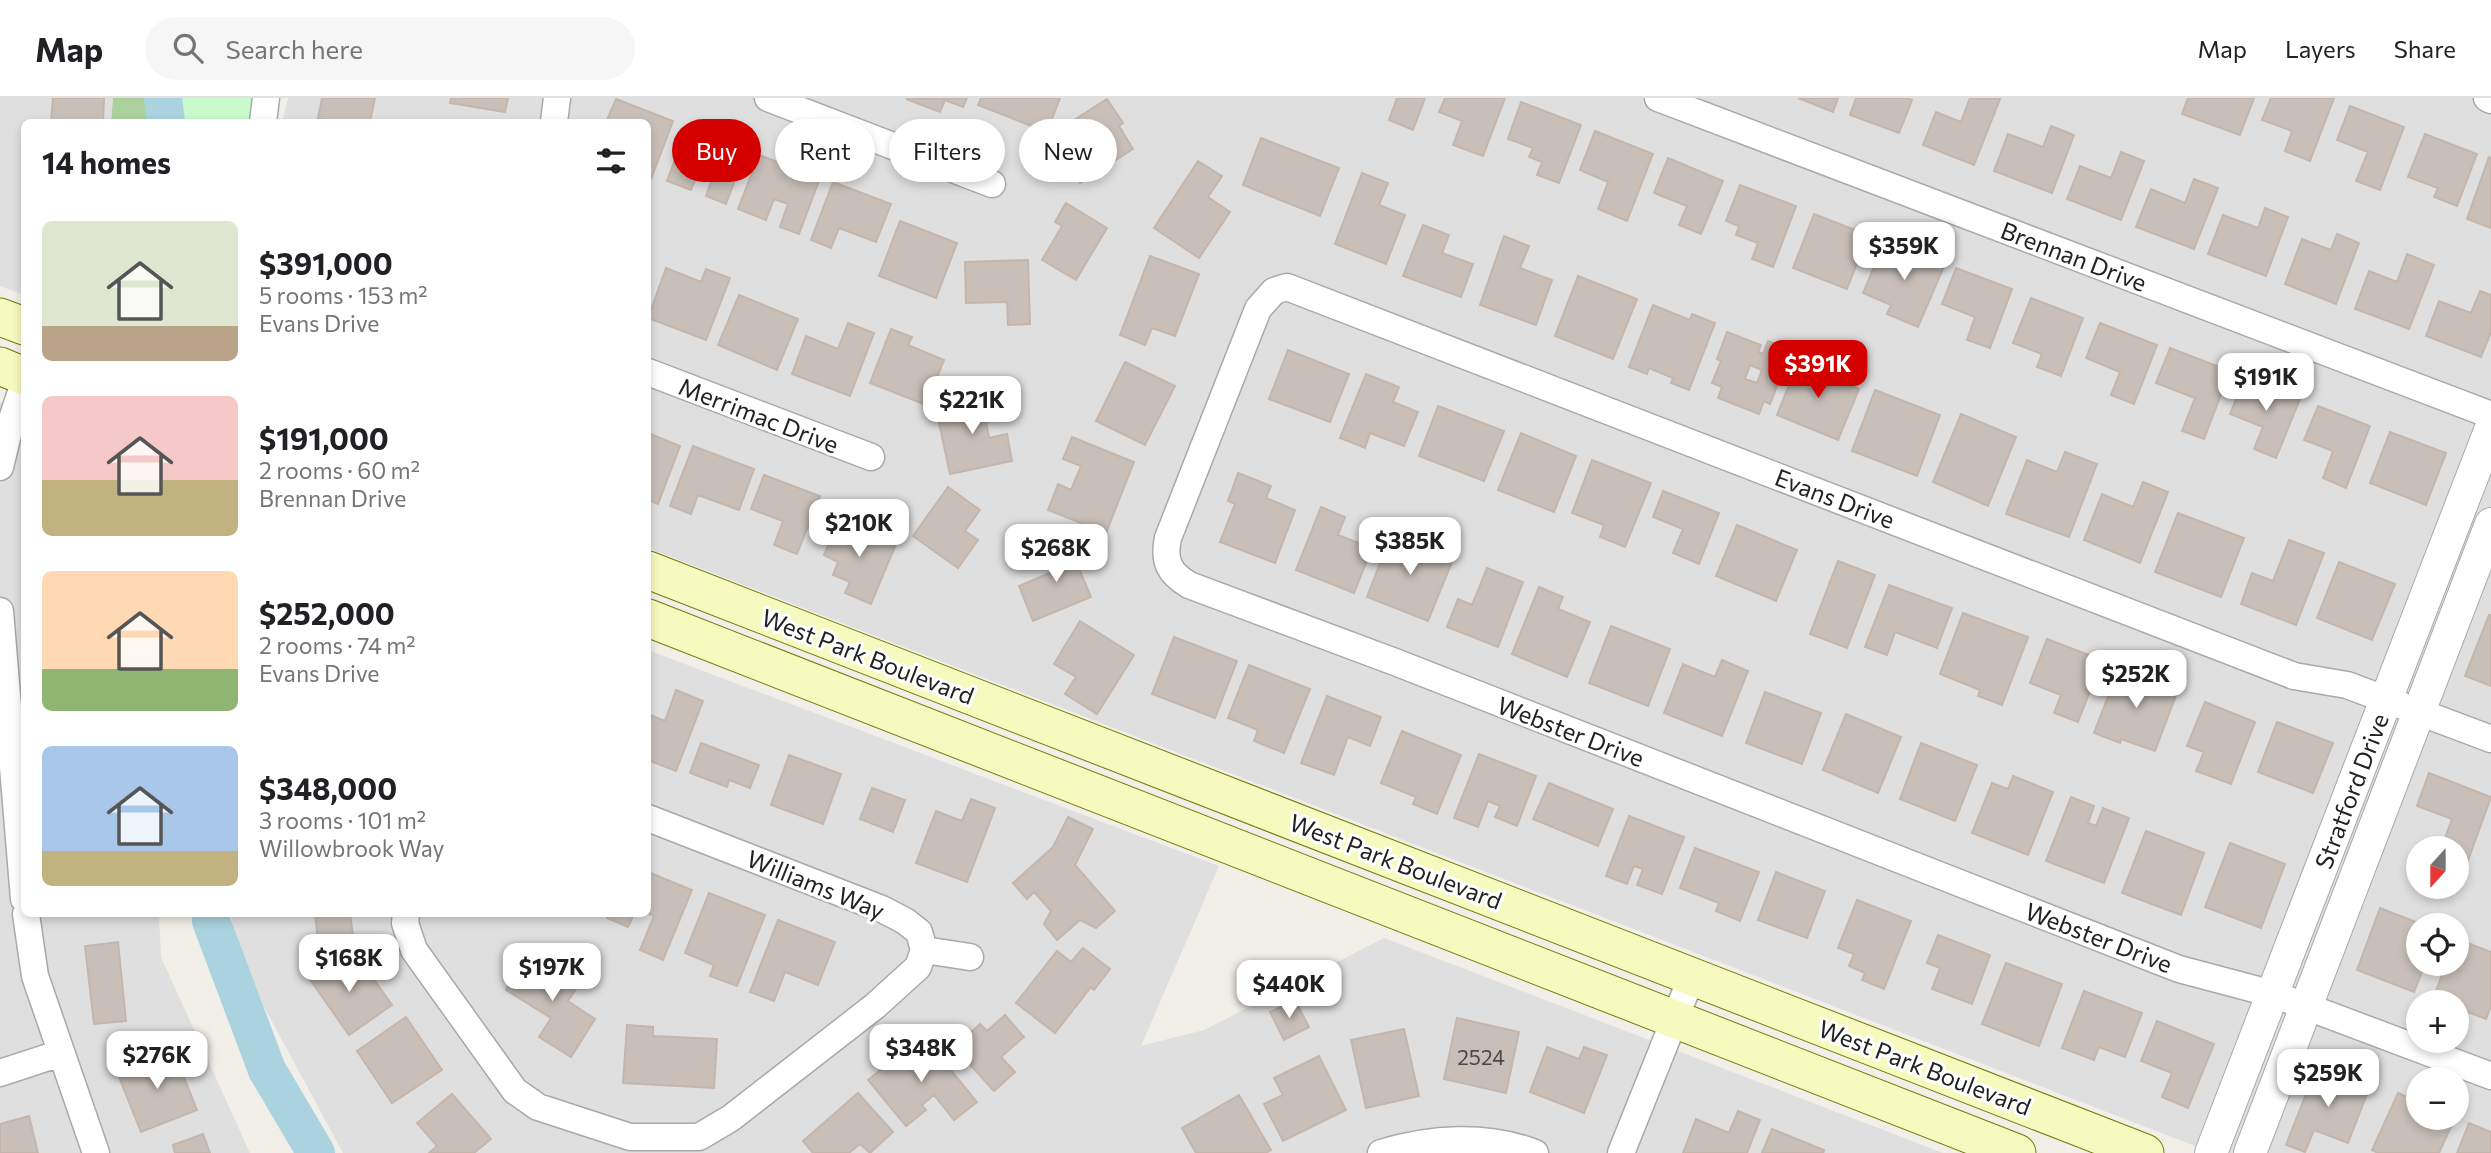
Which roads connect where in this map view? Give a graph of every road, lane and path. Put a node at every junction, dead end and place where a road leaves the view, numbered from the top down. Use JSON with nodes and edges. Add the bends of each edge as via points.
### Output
{"nodes":[{"id":1,"x":265,"y":98,"type":"edge"},
{"id":2,"x":557,"y":98,"type":"edge"},
{"id":3,"x":768,"y":98,"type":"edge"},
{"id":4,"x":1658,"y":98,"type":"edge"},
{"id":5,"x":263,"y":119,"type":"edge"},
{"id":6,"x":554,"y":119,"type":"edge"},
{"id":7,"x":992,"y":184,"type":"dead end"},
{"id":8,"x":1287,"y":287,"type":"joint"},
{"id":9,"x":0,"y":317,"type":"edge"},
{"id":10,"x":21,"y":325,"type":"edge"},
{"id":11,"x":0,"y":366,"type":"edge"},
{"id":12,"x":651,"y":373,"type":"edge"},
{"id":13,"x":21,"y":375,"type":"edge"},
{"id":14,"x":21,"y":392,"type":"edge"},
{"id":15,"x":2491,"y":415,"type":"edge"},
{"id":16,"x":2491,"y":428,"type":"edge"},
{"id":17,"x":871,"y":457,"type":"dead end"},
{"id":18,"x":0,"y":467,"type":"edge"},
{"id":19,"x":2491,"y":524,"type":"edge"},
{"id":20,"x":651,"y":571,"type":"edge"},
{"id":21,"x":0,"y":611,"type":"edge"},
{"id":22,"x":651,"y":619,"type":"edge"},
{"id":23,"x":2387,"y":699,"type":"junction"},
{"id":24,"x":2420,"y":711,"type":"junction"},
{"id":25,"x":2491,"y":739,"type":"edge"},
{"id":26,"x":651,"y":819,"type":"edge"},
{"id":27,"x":21,"y":863,"type":"edge"},
{"id":28,"x":26,"y":917,"type":"edge"},
{"id":29,"x":406,"y":917,"type":"edge"},
{"id":30,"x":924,"y":950,"type":"junction"},
{"id":31,"x":970,"y":957,"type":"dead end"},
{"id":32,"x":1692,"y":976,"type":"junction"},
{"id":33,"x":2273,"y":994,"type":"junction"},
{"id":34,"x":2307,"y":1006,"type":"junction"},
{"id":35,"x":1676,"y":1020,"type":"junction"},
{"id":36,"x":61,"y":1053,"type":"junction"},
{"id":37,"x":0,"y":1073,"type":"edge"},
{"id":38,"x":2491,"y":1076,"type":"edge"},
{"id":39,"x":96,"y":1153,"type":"edge"},
{"id":40,"x":1381,"y":1153,"type":"edge"},
{"id":41,"x":1535,"y":1153,"type":"edge"},
{"id":42,"x":1621,"y":1153,"type":"edge"},
{"id":43,"x":2017,"y":1153,"type":"edge"},
{"id":44,"x":2145,"y":1153,"type":"edge"},
{"id":45,"x":2211,"y":1153,"type":"edge"},
{"id":46,"x":2250,"y":1153,"type":"edge"}],
"edges":[{"from":1,"to":5,"type":"street"},
{"from":2,"to":6,"type":"street"},
{"from":3,"to":7,"type":"street"},
{"from":4,"to":15,"type":"street","name":"Brennan Drive"},
{"from":8,"to":23,"type":"street","name":"Evans Drive","via":[[2294,676],[2347,685]]},
{"from":8,"to":33,"type":"street","name":"Webster Drive","via":[[1274,291],[1258,309],[1168,538],[1167,566],[1176,577],[2179,969]]},
{"from":9,"to":10,"type":"main road"},
{"from":11,"to":13,"type":"main road"},
{"from":12,"to":17,"type":"street","name":"Merrimac Drive"},
{"from":14,"to":18,"type":"street"},
{"from":16,"to":23,"type":"street","name":"Stratford Drive"},
{"from":19,"to":24,"type":"street","name":"Stratford Drive"},
{"from":20,"to":32,"type":"main road","name":"West Park Boulevard"},
{"from":21,"to":27,"type":"street"},
{"from":22,"to":35,"type":"main road","name":"West Park Boulevard"},
{"from":23,"to":24,"type":"street","name":"Evans Drive"},
{"from":23,"to":33,"type":"street","name":"Stratford Drive"},
{"from":24,"to":25,"type":"street","name":"Evans Drive"},
{"from":24,"to":34,"type":"street","name":"Stratford Drive"},
{"from":26,"to":30,"type":"street","name":"Williams Way","via":[[882,909],[919,932]]},
{"from":28,"to":36,"type":"street","via":[[35,976]]},
{"from":29,"to":30,"type":"street","via":[[414,950],[515,1091],[538,1107],[631,1137],[699,1136],[732,1118],[876,1006],[918,967]]},
{"from":30,"to":31,"type":"street"},
{"from":32,"to":35,"type":"street"},
{"from":32,"to":44,"type":"main road","name":"West Park Boulevard"},
{"from":33,"to":34,"type":"street","name":"Webster Drive"},
{"from":33,"to":45,"type":"street","name":"Stratford Drive"},
{"from":34,"to":38,"type":"street","name":"Webster Drive"},
{"from":34,"to":46,"type":"street","name":"Stratford Drive"},
{"from":35,"to":42,"type":"street"},
{"from":35,"to":43,"type":"main road","name":"West Park Boulevard"},
{"from":36,"to":37,"type":"street"},
{"from":36,"to":39,"type":"street"},
{"from":40,"to":41,"type":"street","via":[[1410,1144],[1458,1139]]}]}
